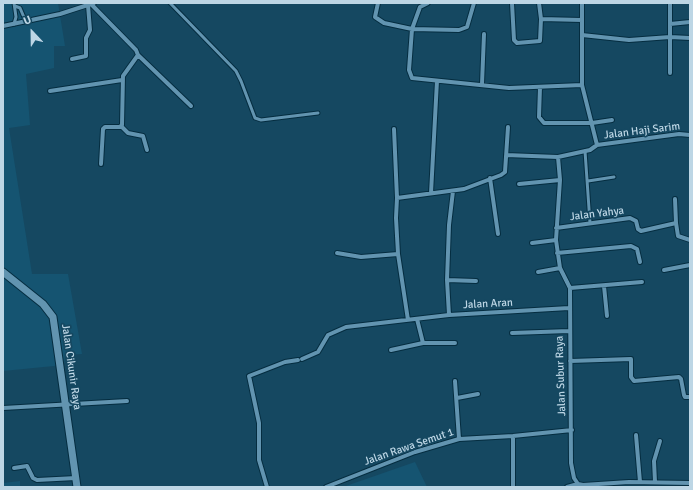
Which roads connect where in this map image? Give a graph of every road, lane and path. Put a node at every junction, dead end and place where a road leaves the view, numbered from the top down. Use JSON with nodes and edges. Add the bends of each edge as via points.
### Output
{"nodes":[{"id":1,"x":170,"y":3,"type":"edge"},
{"id":2,"x":378,"y":3,"type":"edge"},
{"id":3,"x":428,"y":3,"type":"edge"},
{"id":4,"x":474,"y":3,"type":"edge"},
{"id":5,"x":512,"y":3,"type":"edge"},
{"id":6,"x":539,"y":3,"type":"edge"},
{"id":7,"x":582,"y":3,"type":"edge"},
{"id":8,"x":670,"y":3,"type":"edge"},
{"id":9,"x":91,"y":4,"type":"edge"},
{"id":10,"x":14,"y":5,"type":"edge"},
{"id":11,"x":541,"y":19,"type":"junction"},
{"id":12,"x":582,"y":20,"type":"junction"},
{"id":13,"x":26,"y":22,"type":"junction"},
{"id":14,"x":690,"y":22,"type":"edge"},
{"id":15,"x":14,"y":24,"type":"junction"},
{"id":16,"x":670,"y":24,"type":"junction"},
{"id":17,"x":3,"y":26,"type":"edge"},
{"id":18,"x":412,"y":28,"type":"junction"},
{"id":19,"x":484,"y":34,"type":"dead end"},
{"id":20,"x":582,"y":35,"type":"junction"},
{"id":21,"x":670,"y":37,"type":"junction"},
{"id":22,"x":690,"y":38,"type":"edge"},
{"id":23,"x":138,"y":55,"type":"junction"},
{"id":24,"x":72,"y":59,"type":"dead end"},
{"id":25,"x":670,"y":73,"type":"dead end"},
{"id":26,"x":122,"y":80,"type":"junction"},
{"id":27,"x":437,"y":81,"type":"junction"},
{"id":28,"x":482,"y":84,"type":"junction"},
{"id":29,"x":582,"y":85,"type":"junction"},
{"id":30,"x":540,"y":87,"type":"junction"},
{"id":31,"x":50,"y":91,"type":"dead end"},
{"id":32,"x":191,"y":106,"type":"dead end"},
{"id":33,"x":318,"y":114,"type":"dead end"},
{"id":34,"x":612,"y":120,"type":"dead end"},
{"id":35,"x":592,"y":123,"type":"junction"},
{"id":36,"x":121,"y":126,"type":"junction"},
{"id":37,"x":508,"y":127,"type":"dead end"},
{"id":38,"x":394,"y":129,"type":"dead end"},
{"id":39,"x":690,"y":135,"type":"edge"},
{"id":40,"x":597,"y":146,"type":"junction"},
{"id":41,"x":147,"y":150,"type":"dead end"},
{"id":42,"x":585,"y":151,"type":"junction"},
{"id":43,"x":506,"y":155,"type":"junction"},
{"id":44,"x":558,"y":157,"type":"junction"},
{"id":45,"x":101,"y":164,"type":"dead end"},
{"id":46,"x":614,"y":177,"type":"dead end"},
{"id":47,"x":490,"y":178,"type":"junction"},
{"id":48,"x":560,"y":180,"type":"junction"},
{"id":49,"x":588,"y":181,"type":"junction"},
{"id":50,"x":519,"y":184,"type":"dead end"},
{"id":51,"x":453,"y":191,"type":"junction"},
{"id":52,"x":431,"y":193,"type":"junction"},
{"id":53,"x":397,"y":198,"type":"junction"},
{"id":54,"x":675,"y":198,"type":"dead end"},
{"id":55,"x":590,"y":223,"type":"junction"},
{"id":56,"x":676,"y":223,"type":"junction"},
{"id":57,"x":556,"y":228,"type":"junction"},
{"id":58,"x":498,"y":234,"type":"dead end"},
{"id":59,"x":556,"y":240,"type":"junction"},
{"id":60,"x":690,"y":240,"type":"edge"},
{"id":61,"x":532,"y":243,"type":"dead end"},
{"id":62,"x":337,"y":253,"type":"dead end"},
{"id":63,"x":557,"y":253,"type":"junction"},
{"id":64,"x":398,"y":254,"type":"junction"},
{"id":65,"x":640,"y":262,"type":"dead end"},
{"id":66,"x":690,"y":265,"type":"edge"},
{"id":67,"x":560,"y":268,"type":"junction"},
{"id":68,"x":664,"y":270,"type":"dead end"},
{"id":69,"x":3,"y":272,"type":"edge"},
{"id":70,"x":538,"y":272,"type":"dead end"},
{"id":71,"x":447,"y":280,"type":"junction"},
{"id":72,"x":476,"y":281,"type":"dead end"},
{"id":73,"x":642,"y":282,"type":"dead end"},
{"id":74,"x":604,"y":286,"type":"junction"},
{"id":75,"x":570,"y":288,"type":"junction"},
{"id":76,"x":569,"y":308,"type":"junction"},
{"id":77,"x":449,"y":314,"type":"junction"},
{"id":78,"x":607,"y":316,"type":"dead end"},
{"id":79,"x":417,"y":319,"type":"junction"},
{"id":80,"x":408,"y":320,"type":"junction"},
{"id":81,"x":569,"y":331,"type":"junction"},
{"id":82,"x":512,"y":333,"type":"dead end"},
{"id":83,"x":423,"y":343,"type":"junction"},
{"id":84,"x":455,"y":343,"type":"dead end"},
{"id":85,"x":391,"y":350,"type":"dead end"},
{"id":86,"x":570,"y":361,"type":"junction"},
{"id":87,"x":456,"y":381,"type":"dead end"},
{"id":88,"x":478,"y":394,"type":"dead end"},
{"id":89,"x":690,"y":397,"type":"edge"},
{"id":90,"x":457,"y":398,"type":"junction"},
{"id":91,"x":127,"y":401,"type":"dead end"},
{"id":92,"x":65,"y":406,"type":"junction"},
{"id":93,"x":3,"y":408,"type":"edge"},
{"id":94,"x":572,"y":430,"type":"junction"},
{"id":95,"x":636,"y":435,"type":"dead end"},
{"id":96,"x":513,"y":436,"type":"junction"},
{"id":97,"x":459,"y":439,"type":"junction"},
{"id":98,"x":660,"y":441,"type":"dead end"},
{"id":99,"x":14,"y":468,"type":"dead end"},
{"id":100,"x":76,"y":478,"type":"junction"},
{"id":101,"x":629,"y":482,"type":"junction"},
{"id":102,"x":640,"y":482,"type":"junction"},
{"id":103,"x":655,"y":482,"type":"junction"},
{"id":104,"x":690,"y":483,"type":"edge"},
{"id":105,"x":578,"y":484,"type":"junction"},
{"id":106,"x":673,"y":485,"type":"edge"},
{"id":107,"x":77,"y":487,"type":"edge"},
{"id":108,"x":267,"y":487,"type":"edge"},
{"id":109,"x":326,"y":487,"type":"edge"},
{"id":110,"x":513,"y":487,"type":"edge"},
{"id":111,"x":567,"y":487,"type":"edge"},
{"id":112,"x":630,"y":487,"type":"edge"}],
"edges":[{"from":1,"to":33,"type":"lane","via":[[239,75],[255,118],[261,120]]},
{"from":2,"to":18,"type":"street","via":[[375,17],[379,22]]},
{"from":3,"to":18,"type":"street","via":[[420,6]]},
{"from":4,"to":18,"type":"street","via":[[463,29]]},
{"from":5,"to":11,"type":"street","via":[[516,43],[539,42]]},
{"from":6,"to":11,"type":"street"},
{"from":7,"to":12,"type":"street"},
{"from":8,"to":16,"type":"street"},
{"from":9,"to":13,"type":"street"},
{"from":9,"to":23,"type":"street"},
{"from":9,"to":24,"type":"street","via":[[86,56]]},
{"from":10,"to":13,"type":"lane","via":[[20,8]]},
{"from":10,"to":15,"type":"lane"},
{"from":11,"to":12,"type":"street"},
{"from":12,"to":20,"type":"street"},
{"from":13,"to":15,"type":"street"},
{"from":14,"to":16,"type":"street"},
{"from":15,"to":17,"type":"street"},
{"from":16,"to":21,"type":"street"},
{"from":18,"to":27,"type":"street","via":[[410,76],[414,80]]},
{"from":19,"to":28,"type":"street"},
{"from":20,"to":21,"type":"street","via":[[629,40]]},
{"from":20,"to":29,"type":"street"},
{"from":21,"to":22,"type":"street"},
{"from":21,"to":25,"type":"street"},
{"from":23,"to":26,"type":"street","via":[[126,70]]},
{"from":23,"to":32,"type":"street"},
{"from":26,"to":31,"type":"street"},
{"from":26,"to":36,"type":"street"},
{"from":27,"to":28,"type":"street"},
{"from":27,"to":52,"type":"street"},
{"from":28,"to":30,"type":"street","via":[[509,88]]},
{"from":29,"to":30,"type":"street"},
{"from":29,"to":35,"type":"street"},
{"from":30,"to":35,"type":"street","via":[[538,106],[541,121]]},
{"from":34,"to":35,"type":"street"},
{"from":35,"to":40,"type":"street"},
{"from":36,"to":41,"type":"street","via":[[128,132],[144,136]]},
{"from":36,"to":45,"type":"street","via":[[103,129]]},
{"from":37,"to":43,"type":"street"},
{"from":38,"to":53,"type":"street"},
{"from":39,"to":40,"type":"street","name":"Jalan Haji Sarim","via":[[679,134]]},
{"from":40,"to":42,"type":"street","name":"Jalan Haji Sarim"},
{"from":42,"to":44,"type":"street","name":"Jalan Haji Sarim"},
{"from":42,"to":49,"type":"lane"},
{"from":43,"to":44,"type":"street","name":"Jalan Haji Sarim"},
{"from":43,"to":47,"type":"street","via":[[503,174]]},
{"from":44,"to":48,"type":"street","name":"Jalan Subur Raya"},
{"from":46,"to":49,"type":"lane"},
{"from":47,"to":51,"type":"street"},
{"from":47,"to":58,"type":"street"},
{"from":48,"to":50,"type":"street"},
{"from":48,"to":57,"type":"street","name":"Jalan Subur Raya"},
{"from":49,"to":55,"type":"lane"},
{"from":51,"to":52,"type":"street"},
{"from":51,"to":71,"type":"street"},
{"from":52,"to":53,"type":"street"},
{"from":53,"to":64,"type":"street"},
{"from":54,"to":56,"type":"street"},
{"from":55,"to":56,"type":"street","name":"Jalan Yahya","via":[[630,218],[641,231]]},
{"from":55,"to":57,"type":"street","name":"Jalan Yahya"},
{"from":56,"to":60,"type":"street","via":[[678,236]]},
{"from":57,"to":59,"type":"street","name":"Jalan Subur Raya"},
{"from":59,"to":61,"type":"street"},
{"from":59,"to":63,"type":"street","name":"Jalan Subur Raya"},
{"from":62,"to":64,"type":"street","via":[[361,256]]},
{"from":63,"to":65,"type":"street","via":[[631,246],[636,249]]},
{"from":63,"to":67,"type":"street","name":"Jalan Subur Raya"},
{"from":64,"to":80,"type":"street"},
{"from":66,"to":68,"type":"street"},
{"from":67,"to":70,"type":"street"},
{"from":67,"to":75,"type":"street","name":"Jalan Subur Raya"},
{"from":69,"to":92,"type":"street","name":"Jalan Cikunir Raya","via":[[43,304],[53,317]]},
{"from":71,"to":72,"type":"street"},
{"from":71,"to":77,"type":"street"},
{"from":73,"to":74,"type":"street"},
{"from":74,"to":75,"type":"street"},
{"from":74,"to":78,"type":"street"},
{"from":75,"to":76,"type":"street","name":"Jalan Subur Raya"},
{"from":76,"to":77,"type":"street","name":"Jalan Aran"},
{"from":76,"to":81,"type":"street","name":"Jalan Subur Raya"},
{"from":77,"to":79,"type":"street","name":"Jalan Aran"},
{"from":79,"to":80,"type":"street","name":"Jalan Aran"},
{"from":79,"to":83,"type":"street"},
{"from":80,"to":108,"type":"street","name":"Jalan Aran","via":[[342,328],[328,335],[318,352],[249,376],[258,423],[259,460]]},
{"from":81,"to":82,"type":"street"},
{"from":81,"to":86,"type":"street","name":"Jalan Subur Raya"},
{"from":83,"to":84,"type":"street"},
{"from":83,"to":85,"type":"street"},
{"from":86,"to":89,"type":"street","via":[[630,359],[631,377],[634,381],[679,377],[685,397]]},
{"from":86,"to":94,"type":"street","name":"Jalan Subur Raya"},
{"from":87,"to":90,"type":"street"},
{"from":88,"to":90,"type":"street"},
{"from":90,"to":97,"type":"street"},
{"from":91,"to":92,"type":"street"},
{"from":92,"to":93,"type":"street","via":[[27,405]]},
{"from":92,"to":100,"type":"street","name":"Jalan Cikunir Raya"},
{"from":94,"to":96,"type":"street","name":"Jalan Rawa Semut 1"},
{"from":94,"to":105,"type":"street","name":"Jalan Subur Raya","via":[[571,463]]},
{"from":95,"to":102,"type":"street"},
{"from":96,"to":97,"type":"street","name":"Jalan Rawa Semut 1"},
{"from":96,"to":110,"type":"street"},
{"from":97,"to":109,"type":"street","name":"Jalan Rawa Semut 1","via":[[415,452]]},
{"from":98,"to":103,"type":"street","via":[[654,461]]},
{"from":99,"to":100,"type":"street","via":[[27,466],[33,478],[37,480]]},
{"from":100,"to":107,"type":"street","name":"Jalan Cikunir Raya"},
{"from":101,"to":102,"type":"street"},
{"from":101,"to":105,"type":"street"},
{"from":101,"to":112,"type":"street"},
{"from":102,"to":103,"type":"street"},
{"from":103,"to":106,"type":"street"},
{"from":104,"to":106,"type":"street"},
{"from":105,"to":111,"type":"street"}]}
